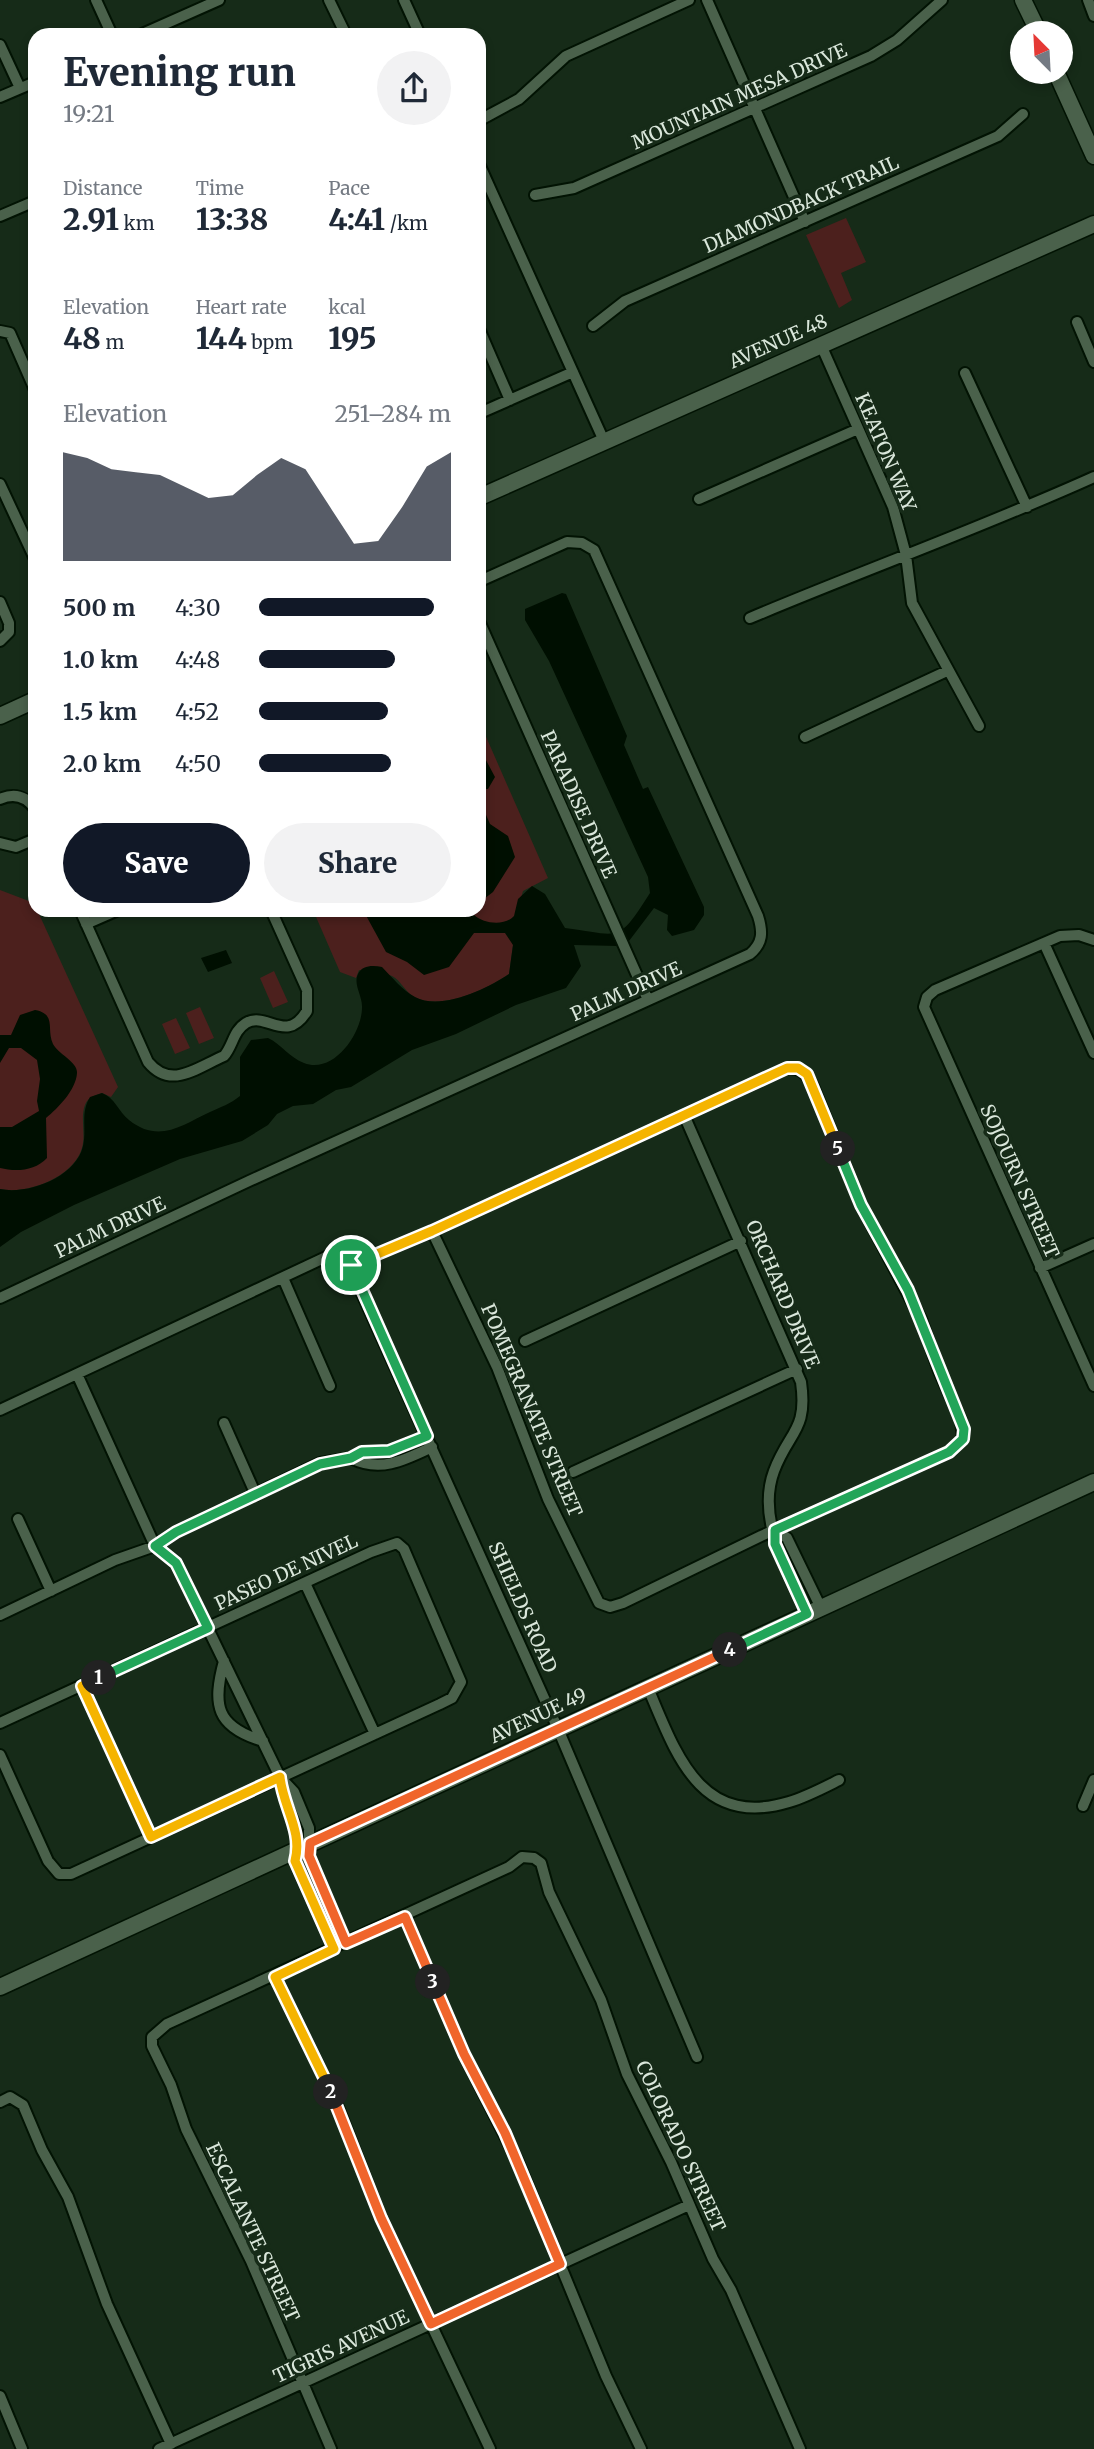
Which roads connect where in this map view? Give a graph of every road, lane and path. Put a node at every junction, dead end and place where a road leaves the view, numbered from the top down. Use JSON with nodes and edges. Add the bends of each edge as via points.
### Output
{"nodes":[{"id":1,"x":96,"y":0,"type":"edge"},
{"id":2,"x":329,"y":0,"type":"edge"},
{"id":3,"x":404,"y":0,"type":"edge"},
{"id":4,"x":689,"y":0,"type":"edge"},
{"id":5,"x":707,"y":0,"type":"edge"},
{"id":6,"x":943,"y":0,"type":"edge"},
{"id":7,"x":1023,"y":0,"type":"edge"},
{"id":8,"x":1088,"y":0,"type":"edge"},
{"id":9,"x":215,"y":1,"type":"edge"},
{"id":10,"x":1094,"y":16,"type":"edge"},
{"id":11,"x":1033,"y":21,"type":"edge"},
{"id":12,"x":109,"y":28,"type":"edge"},
{"id":13,"x":155,"y":28,"type":"edge"},
{"id":14,"x":343,"y":28,"type":"edge"},
{"id":15,"x":417,"y":28,"type":"edge"},
{"id":16,"x":0,"y":45,"type":"edge"},
{"id":17,"x":1061,"y":84,"type":"edge"},
{"id":18,"x":28,"y":85,"type":"edge"},
{"id":19,"x":20,"y":88,"type":"junction"},
{"id":20,"x":0,"y":97,"type":"edge"},
{"id":21,"x":755,"y":108,"type":"junction"},
{"id":22,"x":1023,"y":114,"type":"dead end"},
{"id":23,"x":486,"y":117,"type":"edge"},
{"id":24,"x":1094,"y":156,"type":"edge"},
{"id":25,"x":486,"y":179,"type":"edge"},
{"id":26,"x":535,"y":195,"type":"dead end"},
{"id":27,"x":28,"y":204,"type":"edge"},
{"id":28,"x":0,"y":216,"type":"edge"},
{"id":29,"x":806,"y":222,"type":"junction"},
{"id":30,"x":1094,"y":224,"type":"edge"},
{"id":31,"x":1077,"y":322,"type":"dead end"},
{"id":32,"x":593,"y":326,"type":"dead end"},
{"id":33,"x":0,"y":331,"type":"edge"},
{"id":34,"x":486,"y":345,"type":"edge"},
{"id":35,"x":821,"y":345,"type":"junction"},
{"id":36,"x":1094,"y":362,"type":"edge"},
{"id":37,"x":573,"y":372,"type":"junction"},
{"id":38,"x":965,"y":373,"type":"dead end"},
{"id":39,"x":28,"y":374,"type":"edge"},
{"id":40,"x":510,"y":400,"type":"junction"},
{"id":41,"x":486,"y":410,"type":"edge"},
{"id":42,"x":858,"y":429,"type":"junction"},
{"id":43,"x":604,"y":441,"type":"junction"},
{"id":44,"x":1094,"y":477,"type":"edge"},
{"id":45,"x":0,"y":484,"type":"edge"},
{"id":46,"x":486,"y":494,"type":"edge"},
{"id":47,"x":699,"y":499,"type":"dead end"},
{"id":48,"x":1027,"y":507,"type":"junction"},
{"id":49,"x":28,"y":544,"type":"edge"},
{"id":50,"x":906,"y":555,"type":"junction"},
{"id":51,"x":486,"y":578,"type":"edge"},
{"id":52,"x":0,"y":602,"type":"edge"},
{"id":53,"x":750,"y":618,"type":"dead end"},
{"id":54,"x":486,"y":637,"type":"edge"},
{"id":55,"x":0,"y":641,"type":"edge"},
{"id":56,"x":947,"y":671,"type":"junction"},
{"id":57,"x":28,"y":703,"type":"edge"},
{"id":58,"x":0,"y":716,"type":"edge"},
{"id":59,"x":979,"y":726,"type":"dead end"},
{"id":60,"x":805,"y":737,"type":"dead end"},
{"id":61,"x":0,"y":799,"type":"edge"},
{"id":62,"x":28,"y":802,"type":"edge"},
{"id":63,"x":28,"y":842,"type":"edge"},
{"id":64,"x":0,"y":843,"type":"edge"},
{"id":65,"x":83,"y":917,"type":"edge"},
{"id":66,"x":103,"y":917,"type":"edge"},
{"id":67,"x":274,"y":917,"type":"edge"},
{"id":68,"x":86,"y":925,"type":"junction"},
{"id":69,"x":1094,"y":940,"type":"edge"},
{"id":70,"x":1044,"y":943,"type":"junction"},
{"id":71,"x":648,"y":1000,"type":"junction"},
{"id":72,"x":1094,"y":1053,"type":"edge"},
{"id":73,"x":684,"y":1115,"type":"junction"},
{"id":74,"x":432,"y":1231,"type":"junction"},
{"id":75,"x":741,"y":1241,"type":"junction"},
{"id":76,"x":1094,"y":1244,"type":"edge"},
{"id":77,"x":351,"y":1265,"type":"junction"},
{"id":78,"x":1040,"y":1268,"type":"junction"},
{"id":79,"x":283,"y":1278,"type":"junction"},
{"id":80,"x":0,"y":1298,"type":"edge"},
{"id":81,"x":525,"y":1341,"type":"dead end"},
{"id":82,"x":797,"y":1369,"type":"junction"},
{"id":83,"x":77,"y":1374,"type":"junction"},
{"id":84,"x":330,"y":1386,"type":"dead end"},
{"id":85,"x":1094,"y":1386,"type":"edge"},
{"id":86,"x":0,"y":1410,"type":"edge"},
{"id":87,"x":223,"y":1423,"type":"dead end"},
{"id":88,"x":427,"y":1436,"type":"junction"},
{"id":89,"x":432,"y":1447,"type":"junction"},
{"id":90,"x":351,"y":1458,"type":"junction"},
{"id":91,"x":573,"y":1472,"type":"dead end"},
{"id":92,"x":1094,"y":1482,"type":"edge"},
{"id":93,"x":256,"y":1495,"type":"junction"},
{"id":94,"x":18,"y":1519,"type":"dead end"},
{"id":95,"x":775,"y":1530,"type":"junction"},
{"id":96,"x":155,"y":1546,"type":"junction"},
{"id":97,"x":306,"y":1583,"type":"junction"},
{"id":98,"x":51,"y":1591,"type":"junction"},
{"id":99,"x":814,"y":1611,"type":"junction"},
{"id":100,"x":0,"y":1615,"type":"edge"},
{"id":101,"x":208,"y":1628,"type":"junction"},
{"id":102,"x":224,"y":1661,"type":"junction"},
{"id":103,"x":82,"y":1686,"type":"junction"},
{"id":104,"x":648,"y":1688,"type":"junction"},
{"id":105,"x":0,"y":1723,"type":"edge"},
{"id":106,"x":558,"y":1729,"type":"junction"},
{"id":107,"x":376,"y":1734,"type":"junction"},
{"id":108,"x":263,"y":1741,"type":"junction"},
{"id":109,"x":0,"y":1755,"type":"edge"},
{"id":110,"x":280,"y":1777,"type":"junction"},
{"id":111,"x":839,"y":1780,"type":"dead end"},
{"id":112,"x":1094,"y":1780,"type":"edge"},
{"id":113,"x":1083,"y":1806,"type":"dead end"},
{"id":114,"x":151,"y":1837,"type":"junction"},
{"id":115,"x":304,"y":1845,"type":"junction"},
{"id":116,"x":405,"y":1917,"type":"junction"},
{"id":117,"x":346,"y":1943,"type":"junction"},
{"id":118,"x":334,"y":1949,"type":"junction"},
{"id":119,"x":275,"y":1977,"type":"junction"},
{"id":120,"x":0,"y":1987,"type":"edge"},
{"id":121,"x":697,"y":2057,"type":"dead end"},
{"id":122,"x":0,"y":2102,"type":"edge"},
{"id":123,"x":689,"y":2205,"type":"junction"},
{"id":124,"x":560,"y":2264,"type":"junction"},
{"id":125,"x":431,"y":2324,"type":"junction"},
{"id":126,"x":302,"y":2383,"type":"junction"},
{"id":127,"x":0,"y":2396,"type":"edge"},
{"id":128,"x":172,"y":2444,"type":"junction"},
{"id":129,"x":22,"y":2449,"type":"edge"},
{"id":130,"x":159,"y":2449,"type":"edge"},
{"id":131,"x":331,"y":2449,"type":"edge"},
{"id":132,"x":490,"y":2449,"type":"edge"},
{"id":133,"x":641,"y":2449,"type":"edge"},
{"id":134,"x":800,"y":2449,"type":"edge"}],
"edges":[{"from":1,"to":12,"type":"street"},
{"from":2,"to":14,"type":"street"},
{"from":3,"to":15,"type":"street"},
{"from":4,"to":23,"type":"street","via":[[566,56],[519,99]]},
{"from":5,"to":21,"type":"street"},
{"from":6,"to":21,"type":"street","name":"MOUNTAIN MESA DRIVE","via":[[881,51]]},
{"from":7,"to":11,"type":"street"},
{"from":8,"to":10,"type":"street"},
{"from":9,"to":13,"type":"street"},
{"from":16,"to":19,"type":"street"},
{"from":17,"to":24,"type":"street"},
{"from":18,"to":19,"type":"street"},
{"from":19,"to":20,"type":"street"},
{"from":21,"to":26,"type":"street","name":"MOUNTAIN MESA DRIVE","via":[[574,188]]},
{"from":21,"to":29,"type":"street"},
{"from":22,"to":29,"type":"street","name":"DIAMONDBACK TRAIL","via":[[998,136]]},
{"from":25,"to":37,"type":"street"},
{"from":27,"to":28,"type":"street"},
{"from":29,"to":32,"type":"street","name":"DIAMONDBACK TRAIL","via":[[625,301]]},
{"from":30,"to":35,"type":"street","name":"AVENUE 48"},
{"from":31,"to":36,"type":"street"},
{"from":33,"to":39,"type":"street","via":[[10,333]]},
{"from":34,"to":40,"type":"street"},
{"from":35,"to":42,"type":"street","name":"KEATON WAY"},
{"from":35,"to":43,"type":"street","name":"AVENUE 48"},
{"from":37,"to":40,"type":"street"},
{"from":37,"to":43,"type":"street"},
{"from":38,"to":48,"type":"street"},
{"from":40,"to":41,"type":"street"},
{"from":42,"to":47,"type":"street"},
{"from":42,"to":50,"type":"street","name":"KEATON WAY","via":[[893,507]]},
{"from":43,"to":46,"type":"street","name":"AVENUE 48"},
{"from":44,"to":48,"type":"street"},
{"from":45,"to":49,"type":"street"},
{"from":48,"to":50,"type":"street"},
{"from":50,"to":53,"type":"street"},
{"from":50,"to":56,"type":"street","name":"KEATON WAY","via":[[912,603]]},
{"from":51,"to":71,"type":"street","name":"PALM DRIVE","via":[[567,542],[582,542],[594,550],[758,916],[762,939],[750,954]]},
{"from":52,"to":55,"type":"street","via":[[9,632]]},
{"from":54,"to":71,"type":"street","name":"PARADISE DRIVE"},
{"from":56,"to":59,"type":"street","name":"KEATON WAY"},
{"from":56,"to":60,"type":"street"},
{"from":57,"to":58,"type":"street"},
{"from":61,"to":62,"type":"street","via":[[16,796]]},
{"from":63,"to":64,"type":"street","via":[[16,846]]},
{"from":65,"to":68,"type":"street"},
{"from":66,"to":68,"type":"street"},
{"from":67,"to":68,"type":"street","via":[[307,990],[307,1011],[287,1027],[257,1020],[246,1023],[224,1056],[177,1077],[159,1074],[148,1062]]},
{"from":69,"to":70,"type":"street","via":[[1060,936]]},
{"from":70,"to":72,"type":"street"},
{"from":70,"to":78,"type":"street","name":"SOJOURN STREET","via":[[935,990],[924,1007]]},
{"from":71,"to":80,"type":"street","name":"PALM DRIVE"},
{"from":73,"to":74,"type":"street"},
{"from":73,"to":75,"type":"street","name":"ORCHARD DRIVE"},
{"from":73,"to":95,"type":"street","via":[[787,1068],[807,1074],[861,1205],[921,1319],[964,1429],[963,1439],[949,1452]]},
{"from":74,"to":77,"type":"street"},
{"from":74,"to":95,"type":"street","name":"POMEGRANATE STREET","via":[[498,1367],[548,1499],[599,1602],[610,1607],[623,1603]]},
{"from":75,"to":81,"type":"street"},
{"from":75,"to":82,"type":"street","name":"ORCHARD DRIVE"},
{"from":76,"to":78,"type":"street"},
{"from":77,"to":79,"type":"street","name":"SHIELDS ROAD","via":[[333,1255]]},
{"from":77,"to":88,"type":"street","name":"SHIELDS ROAD"},
{"from":78,"to":85,"type":"street","name":"SOJOURN STREET"},
{"from":79,"to":83,"type":"street"},
{"from":79,"to":84,"type":"street"},
{"from":82,"to":91,"type":"street"},
{"from":82,"to":95,"type":"street","name":"ORCHARD DRIVE","via":[[803,1393],[802,1422],[774,1472],[769,1492]]},
{"from":83,"to":86,"type":"street"},
{"from":83,"to":96,"type":"street"},
{"from":87,"to":93,"type":"street"},
{"from":88,"to":89,"type":"street","name":"SHIELDS ROAD"},
{"from":88,"to":90,"type":"street","via":[[389,1451],[362,1452]]},
{"from":89,"to":90,"type":"street","via":[[376,1466]]},
{"from":89,"to":106,"type":"street","name":"SHIELDS ROAD"},
{"from":90,"to":93,"type":"street","via":[[320,1464]]},
{"from":92,"to":99,"type":"street","name":"AVENUE 49"},
{"from":93,"to":96,"type":"street"},
{"from":94,"to":98,"type":"street"},
{"from":95,"to":99,"type":"street","name":"ORCHARD DRIVE","via":[[787,1538]]},
{"from":96,"to":98,"type":"street"},
{"from":96,"to":101,"type":"street","via":[[176,1563]]},
{"from":97,"to":101,"type":"street","name":"PASEO DE NIVEL"},
{"from":97,"to":107,"type":"street"},
{"from":97,"to":107,"type":"street","name":"PASEO DE NIVEL","via":[[386,1545],[397,1543],[404,1549],[457,1667],[460,1689],[440,1704]]},
{"from":98,"to":100,"type":"street"},
{"from":99,"to":104,"type":"street","name":"AVENUE 49"},
{"from":101,"to":102,"type":"street"},
{"from":101,"to":103,"type":"street","name":"PASEO DE NIVEL"},
{"from":102,"to":108,"type":"street"},
{"from":102,"to":108,"type":"street","via":[[217,1692],[222,1714],[234,1731]]},
{"from":103,"to":105,"type":"street","name":"PASEO DE NIVEL"},
{"from":103,"to":114,"type":"street"},
{"from":104,"to":106,"type":"street","name":"AVENUE 49"},
{"from":104,"to":111,"type":"street","via":[[680,1763],[700,1787],[721,1802],[752,1809],[789,1802]]},
{"from":106,"to":115,"type":"street","name":"AVENUE 49"},
{"from":106,"to":121,"type":"street","name":"SHIELDS ROAD"},
{"from":107,"to":110,"type":"street"},
{"from":108,"to":110,"type":"street"},
{"from":109,"to":114,"type":"street","via":[[48,1861],[59,1874],[71,1874]]},
{"from":110,"to":114,"type":"street"},
{"from":110,"to":115,"type":"street","via":[[294,1792],[309,1828]]},
{"from":112,"to":113,"type":"street"},
{"from":115,"to":117,"type":"street"},
{"from":115,"to":118,"type":"street","via":[[295,1861]]},
{"from":115,"to":120,"type":"street","name":"AVENUE 49"},
{"from":116,"to":117,"type":"street"},
{"from":116,"to":123,"type":"street","name":"COLORADO STREET","via":[[522,1857],[541,1863],[549,1892],[601,2000],[627,2074]]},
{"from":116,"to":124,"type":"street","via":[[464,2054],[510,2143]]},
{"from":117,"to":118,"type":"street"},
{"from":118,"to":119,"type":"street"},
{"from":119,"to":125,"type":"street","via":[[336,2102],[381,2218]]},
{"from":119,"to":126,"type":"street","name":"ESCALANTE STREET","via":[[159,2030],[152,2037],[152,2046]]},
{"from":122,"to":128,"type":"street","via":[[19,2099],[68,2197],[107,2304]]},
{"from":123,"to":124,"type":"street","name":"TIGRIS AVENUE"},
{"from":123,"to":134,"type":"street","name":"COLORADO STREET"},
{"from":124,"to":125,"type":"street","name":"TIGRIS AVENUE"},
{"from":124,"to":133,"type":"street"},
{"from":125,"to":126,"type":"street","name":"TIGRIS AVENUE"},
{"from":125,"to":132,"type":"street"},
{"from":126,"to":128,"type":"street","name":"TIGRIS AVENUE"},
{"from":126,"to":131,"type":"street","name":"ESCALANTE STREET"},
{"from":127,"to":129,"type":"street"},
{"from":128,"to":130,"type":"street","name":"TIGRIS AVENUE"}]}
